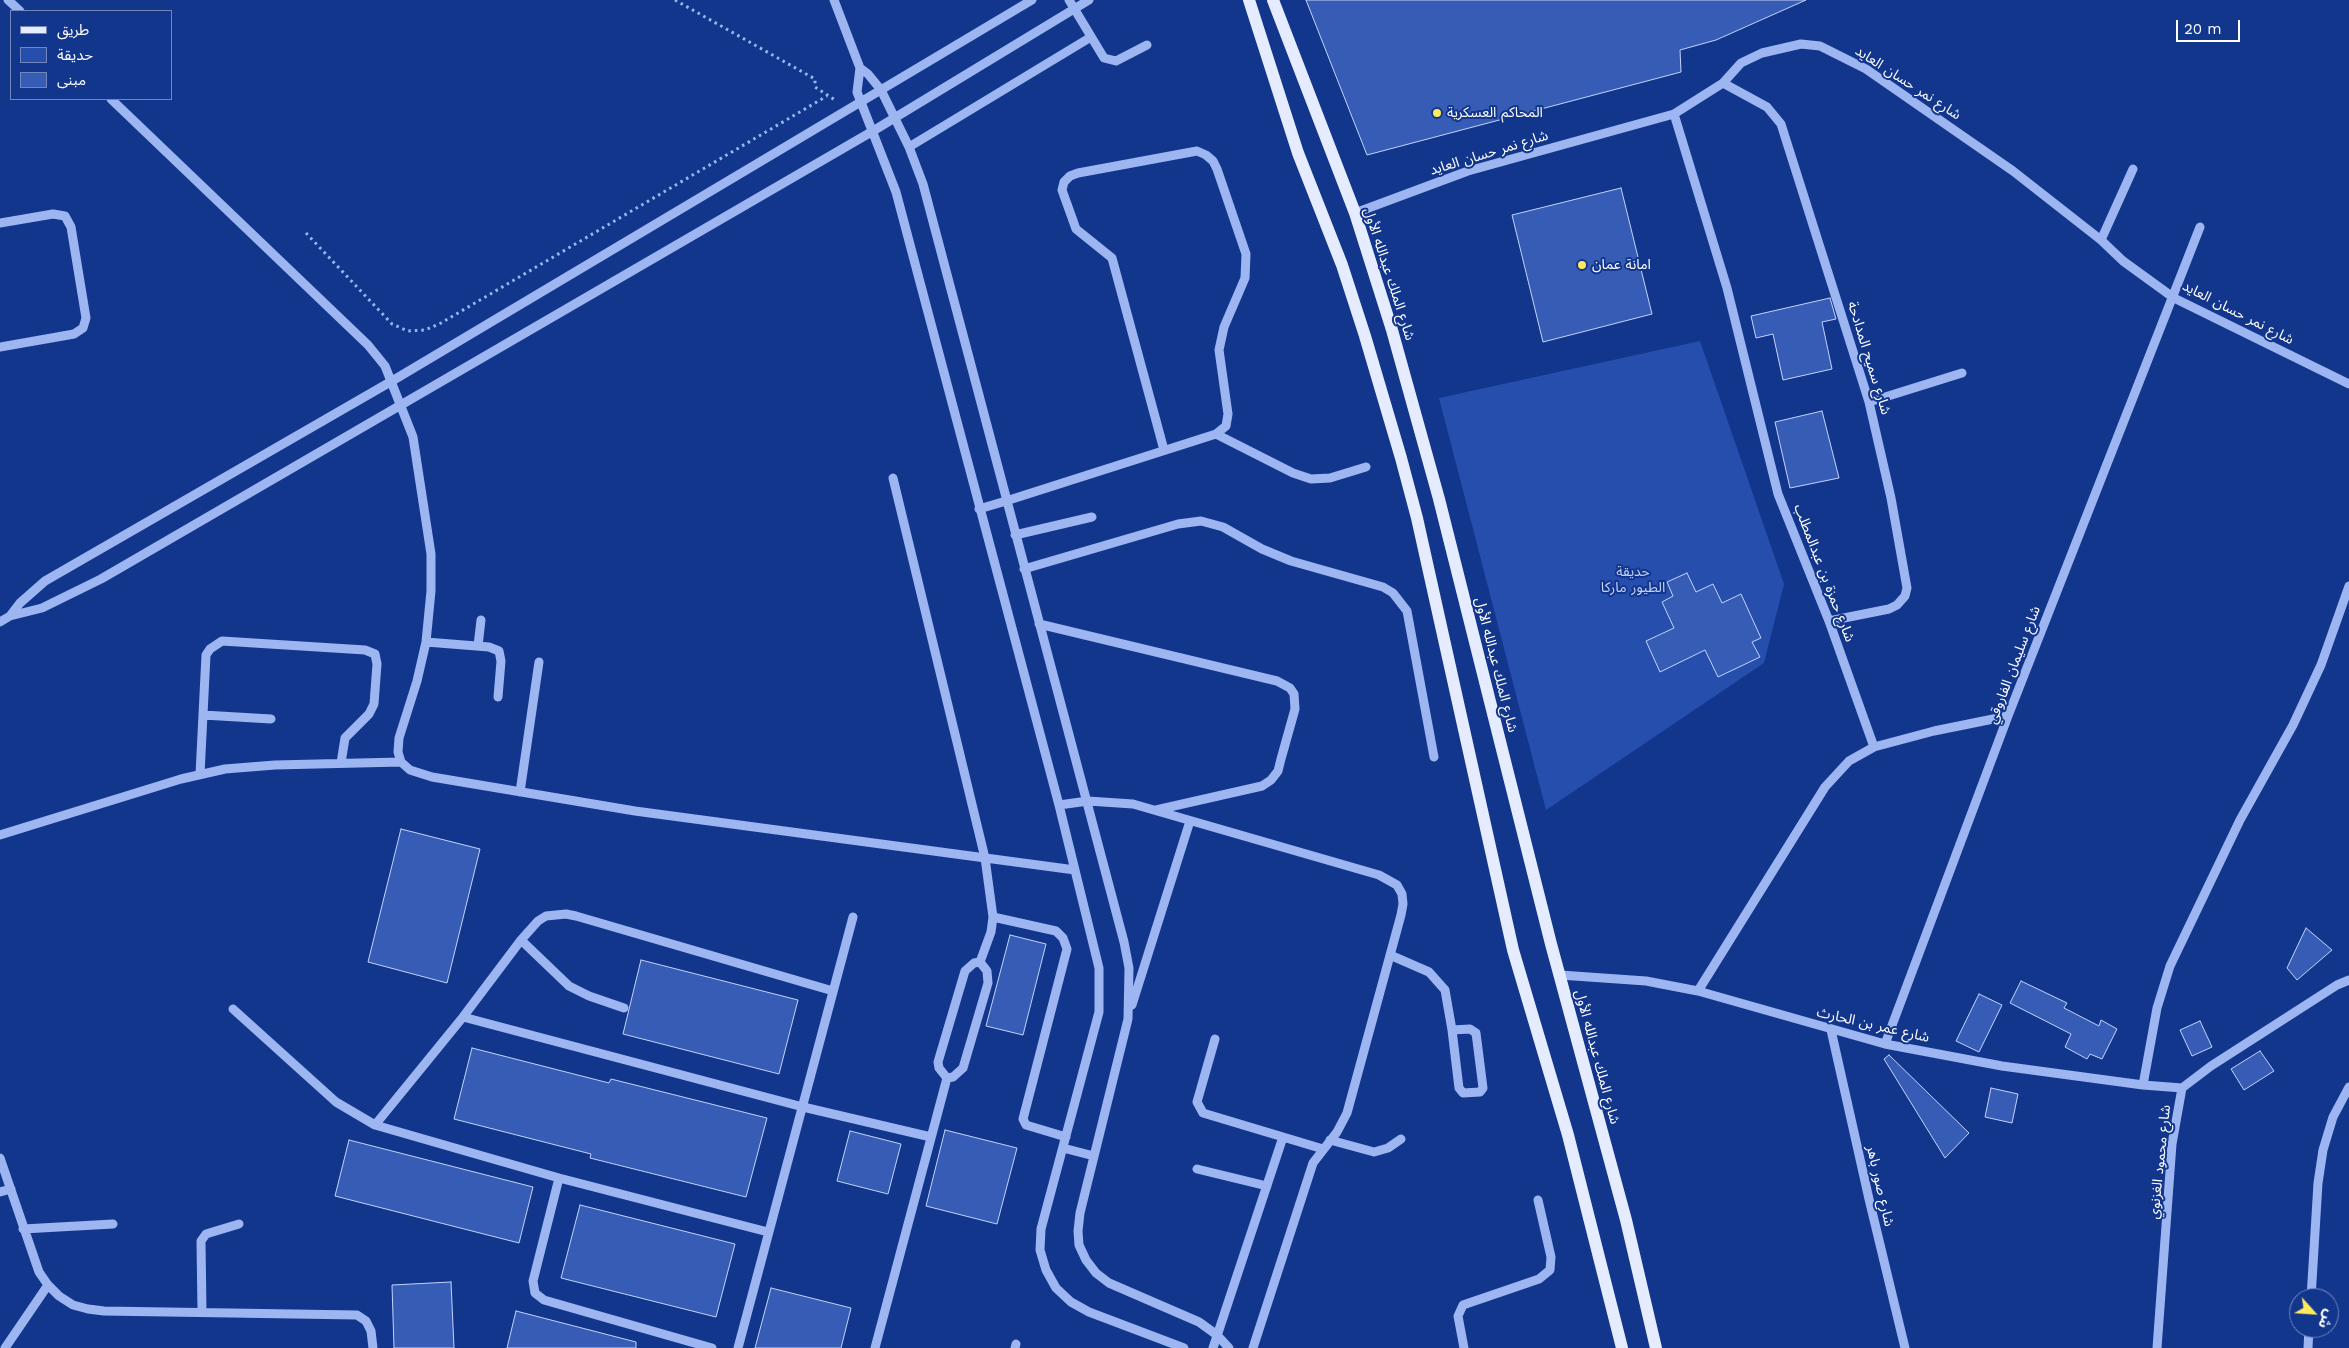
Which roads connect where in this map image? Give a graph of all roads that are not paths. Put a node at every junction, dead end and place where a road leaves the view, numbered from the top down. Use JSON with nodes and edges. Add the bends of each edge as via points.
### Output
{"nodes":[{"id":1,"x":8,"y":0,"type":"edge"},
{"id":2,"x":834,"y":0,"type":"edge"},
{"id":3,"x":1032,"y":0,"type":"edge"},
{"id":4,"x":1069,"y":0,"type":"edge"},
{"id":5,"x":1089,"y":0,"type":"edge"},
{"id":6,"x":1273,"y":0,"type":"edge"},
{"id":7,"x":1249,"y":1,"type":"edge"},
{"id":8,"x":1074,"y":9,"type":"junction"},
{"id":9,"x":19,"y":10,"type":"edge"},
{"id":10,"x":1090,"y":37,"type":"junction"},
{"id":11,"x":1147,"y":45,"type":"dead end"},
{"id":12,"x":860,"y":68,"type":"junction"},
{"id":13,"x":1723,"y":83,"type":"junction"},
{"id":14,"x":881,"y":90,"type":"junction"},
{"id":15,"x":112,"y":100,"type":"edge"},
{"id":16,"x":860,"y":103,"type":"junction"},
{"id":17,"x":1674,"y":114,"type":"junction"},
{"id":18,"x":894,"y":118,"type":"junction"},
{"id":19,"x":873,"y":130,"type":"junction"},
{"id":20,"x":910,"y":146,"type":"junction"},
{"id":21,"x":2133,"y":169,"type":"dead end"},
{"id":22,"x":1355,"y":213,"type":"junction"},
{"id":23,"x":0,"y":223,"type":"edge"},
{"id":24,"x":2200,"y":228,"type":"dead end"},
{"id":25,"x":2101,"y":240,"type":"junction"},
{"id":26,"x":2174,"y":298,"type":"junction"},
{"id":27,"x":0,"y":347,"type":"edge"},
{"id":28,"x":1962,"y":373,"type":"dead end"},
{"id":29,"x":392,"y":381,"type":"junction"},
{"id":30,"x":2349,"y":384,"type":"edge"},
{"id":31,"x":1869,"y":402,"type":"junction"},
{"id":32,"x":401,"y":405,"type":"junction"},
{"id":33,"x":1216,"y":434,"type":"junction"},
{"id":34,"x":1164,"y":450,"type":"junction"},
{"id":35,"x":1366,"y":467,"type":"dead end"},
{"id":36,"x":893,"y":478,"type":"dead end"},
{"id":37,"x":1006,"y":502,"type":"junction"},
{"id":38,"x":979,"y":509,"type":"junction"},
{"id":39,"x":1092,"y":517,"type":"dead end"},
{"id":40,"x":1015,"y":536,"type":"junction"},
{"id":41,"x":1024,"y":569,"type":"junction"},
{"id":42,"x":2349,"y":586,"type":"edge"},
{"id":43,"x":10,"y":616,"type":"junction"},
{"id":44,"x":481,"y":620,"type":"dead end"},
{"id":45,"x":1829,"y":621,"type":"junction"},
{"id":46,"x":0,"y":622,"type":"edge"},
{"id":47,"x":1039,"y":624,"type":"junction"},
{"id":48,"x":426,"y":642,"type":"junction"},
{"id":49,"x":478,"y":646,"type":"junction"},
{"id":50,"x":539,"y":662,"type":"dead end"},
{"id":51,"x":498,"y":697,"type":"dead end"},
{"id":52,"x":203,"y":715,"type":"junction"},
{"id":53,"x":2008,"y":716,"type":"junction"},
{"id":54,"x":271,"y":719,"type":"dead end"},
{"id":55,"x":1874,"y":747,"type":"junction"},
{"id":56,"x":1434,"y":757,"type":"dead end"},
{"id":57,"x":402,"y":762,"type":"junction"},
{"id":58,"x":341,"y":763,"type":"junction"},
{"id":59,"x":200,"y":774,"type":"junction"},
{"id":60,"x":520,"y":792,"type":"junction"},
{"id":61,"x":1088,"y":801,"type":"junction"},
{"id":62,"x":1059,"y":805,"type":"junction"},
{"id":63,"x":1155,"y":810,"type":"junction"},
{"id":64,"x":1190,"y":821,"type":"junction"},
{"id":65,"x":0,"y":835,"type":"edge"},
{"id":66,"x":985,"y":858,"type":"junction"},
{"id":67,"x":1075,"y":870,"type":"junction"},
{"id":68,"x":853,"y":917,"type":"dead end"},
{"id":69,"x":993,"y":917,"type":"junction"},
{"id":70,"x":521,"y":940,"type":"junction"},
{"id":71,"x":1390,"y":955,"type":"junction"},
{"id":72,"x":980,"y":962,"type":"junction"},
{"id":73,"x":1560,"y":975,"type":"junction"},
{"id":74,"x":2349,"y":980,"type":"edge"},
{"id":75,"x":833,"y":991,"type":"junction"},
{"id":76,"x":1698,"y":991,"type":"junction"},
{"id":77,"x":624,"y":1008,"type":"dead end"},
{"id":78,"x":234,"y":1009,"type":"dead end"},
{"id":79,"x":463,"y":1017,"type":"junction"},
{"id":80,"x":1128,"y":1019,"type":"junction"},
{"id":81,"x":1452,"y":1030,"type":"junction"},
{"id":82,"x":1831,"y":1030,"type":"junction"},
{"id":83,"x":1216,"y":1039,"type":"dead end"},
{"id":84,"x":1885,"y":1044,"type":"junction"},
{"id":85,"x":947,"y":1078,"type":"junction"},
{"id":86,"x":2143,"y":1085,"type":"junction"},
{"id":87,"x":2349,"y":1087,"type":"edge"},
{"id":88,"x":2182,"y":1088,"type":"junction"},
{"id":89,"x":803,"y":1107,"type":"junction"},
{"id":90,"x":376,"y":1125,"type":"junction"},
{"id":91,"x":1066,"y":1136,"type":"junction"},
{"id":92,"x":931,"y":1137,"type":"junction"},
{"id":93,"x":1283,"y":1137,"type":"junction"},
{"id":94,"x":1401,"y":1139,"type":"dead end"},
{"id":95,"x":1330,"y":1140,"type":"junction"},
{"id":96,"x":1063,"y":1148,"type":"junction"},
{"id":97,"x":1323,"y":1149,"type":"junction"},
{"id":98,"x":1094,"y":1156,"type":"junction"},
{"id":99,"x":0,"y":1158,"type":"edge"},
{"id":100,"x":1196,"y":1169,"type":"dead end"},
{"id":101,"x":559,"y":1178,"type":"junction"},
{"id":102,"x":1267,"y":1186,"type":"junction"},
{"id":103,"x":11,"y":1189,"type":"junction"},
{"id":104,"x":0,"y":1192,"type":"edge"},
{"id":105,"x":1538,"y":1200,"type":"dead end"},
{"id":106,"x":113,"y":1224,"type":"dead end"},
{"id":107,"x":238,"y":1224,"type":"dead end"},
{"id":108,"x":23,"y":1229,"type":"junction"},
{"id":109,"x":768,"y":1232,"type":"junction"},
{"id":110,"x":48,"y":1285,"type":"junction"},
{"id":111,"x":2312,"y":1288,"type":"edge"},
{"id":112,"x":202,"y":1312,"type":"junction"},
{"id":113,"x":1217,"y":1334,"type":"junction"},
{"id":114,"x":5,"y":1348,"type":"edge"},
{"id":115,"x":373,"y":1348,"type":"edge"},
{"id":116,"x":712,"y":1348,"type":"edge"},
{"id":117,"x":738,"y":1348,"type":"edge"},
{"id":118,"x":875,"y":1348,"type":"edge"},
{"id":119,"x":1184,"y":1348,"type":"edge"},
{"id":120,"x":1213,"y":1348,"type":"edge"},
{"id":121,"x":1229,"y":1348,"type":"edge"},
{"id":122,"x":1253,"y":1348,"type":"edge"},
{"id":123,"x":1464,"y":1348,"type":"edge"},
{"id":124,"x":1622,"y":1348,"type":"edge"},
{"id":125,"x":1656,"y":1348,"type":"edge"},
{"id":126,"x":1905,"y":1348,"type":"edge"},
{"id":127,"x":2157,"y":1348,"type":"edge"}],
"edges":[{"from":1,"to":9,"type":"street"},
{"from":2,"to":12,"type":"street"},
{"from":3,"to":14,"type":"street"},
{"from":4,"to":8,"type":"street"},
{"from":5,"to":8,"type":"street"},
{"from":6,"to":22,"type":"main road","name":"شارع الملك عبدالله الأول"},
{"from":7,"to":124,"type":"main road","via":[[1298,153],[1365,336],[1401,458],[1513,950],[1568,1135]]},
{"from":8,"to":10,"type":"street"},
{"from":8,"to":18,"type":"street"},
{"from":10,"to":11,"type":"street","via":[[1100,54],[1110,61],[1122,59]]},
{"from":10,"to":20,"type":"street"},
{"from":12,"to":14,"type":"street"},
{"from":12,"to":16,"type":"street","via":[[857,92]]},
{"from":13,"to":17,"type":"street","name":"شارع نمر حسان العايد"},
{"from":13,"to":25,"type":"street","name":"شارع نمر حسان العايد","via":[[1742,64],[1762,53],[1801,44],[1820,46],[1866,69],[2029,183]]},
{"from":13,"to":31,"type":"street","name":"شارع سميح المدادحة","via":[[1767,107],[1781,124]]},
{"from":14,"to":16,"type":"street"},
{"from":14,"to":18,"type":"street"},
{"from":15,"to":29,"type":"street","via":[[368,345]]},
{"from":16,"to":19,"type":"street"},
{"from":16,"to":29,"type":"street"},
{"from":17,"to":22,"type":"street","name":"شارع نمر حسان العايد","via":[[1468,171]]},
{"from":17,"to":45,"type":"street","name":"شارع حمزة بن عبدالمطلب","via":[[1727,288],[1778,494]]},
{"from":18,"to":19,"type":"street"},
{"from":18,"to":20,"type":"street"},
{"from":19,"to":32,"type":"street"},
{"from":19,"to":38,"type":"street","via":[[896,192]]},
{"from":20,"to":37,"type":"street","via":[[923,184]]},
{"from":21,"to":25,"type":"street"},
{"from":22,"to":73,"type":"main road","name":"شارع الملك عبدالله الأول","via":[[1426,452]]},
{"from":23,"to":27,"type":"street","via":[[53,214],[66,216],[71,227],[86,318],[83,328],[74,334]]},
{"from":24,"to":26,"type":"street","name":"شارع سليمان الفاروقي"},
{"from":25,"to":26,"type":"street","name":"شارع نمر حسان العايد","via":[[2123,261]]},
{"from":26,"to":30,"type":"street","name":"شارع نمر حسان العايد"},
{"from":26,"to":53,"type":"street","name":"شارع سليمان الفاروقي"},
{"from":28,"to":31,"type":"street"},
{"from":29,"to":32,"type":"street"},
{"from":29,"to":43,"type":"street","via":[[45,581]]},
{"from":31,"to":45,"type":"street","name":"شارع سميح المدادحة","via":[[1907,588],[1902,600],[1889,609]]},
{"from":32,"to":43,"type":"street","via":[[101,579],[42,608]]},
{"from":32,"to":48,"type":"street","via":[[418,458],[430,545],[431,590]]},
{"from":33,"to":34,"type":"street"},
{"from":33,"to":34,"type":"street","via":[[1222,431],[1228,420],[1219,362],[1220,338],[1247,266],[1243,242],[1213,161],[1206,154],[1197,152],[1070,176],[1064,182],[1064,199],[1076,229],[1112,258]]},
{"from":33,"to":35,"type":"street","via":[[1311,479],[1330,478]]},
{"from":34,"to":37,"type":"street"},
{"from":36,"to":66,"type":"street"},
{"from":37,"to":38,"type":"street"},
{"from":37,"to":40,"type":"street"},
{"from":38,"to":62,"type":"street"},
{"from":39,"to":40,"type":"street"},
{"from":40,"to":41,"type":"street"},
{"from":41,"to":47,"type":"street"},
{"from":41,"to":56,"type":"street","via":[[1178,524],[1201,521],[1223,527],[1291,561],[1383,587],[1401,601],[1409,616]]},
{"from":42,"to":86,"type":"street","via":[[2321,665],[2293,725],[2240,820],[2170,966],[2157,1008]]},
{"from":43,"to":46,"type":"street"},
{"from":44,"to":49,"type":"street"},
{"from":45,"to":55,"type":"street","name":"شارع حمزة بن عبدالمطلب"},
{"from":47,"to":61,"type":"street"},
{"from":47,"to":63,"type":"street","via":[[1277,681],[1284,683],[1294,694],[1294,709],[1280,765],[1271,780],[1262,786]]},
{"from":48,"to":49,"type":"street"},
{"from":48,"to":57,"type":"street","via":[[399,738],[398,752]]},
{"from":49,"to":51,"type":"street","via":[[495,648],[501,656]]},
{"from":50,"to":60,"type":"street"},
{"from":52,"to":54,"type":"street"},
{"from":52,"to":58,"type":"street","via":[[206,656],[222,641],[370,650],[377,658],[374,704],[370,714],[344,738]]},
{"from":52,"to":59,"type":"street"},
{"from":53,"to":55,"type":"street"},
{"from":53,"to":84,"type":"street","name":"شارع سليمان الفاروقي"},
{"from":55,"to":76,"type":"street","via":[[1849,761],[1825,787]]},
{"from":57,"to":58,"type":"street"},
{"from":57,"to":60,"type":"street","via":[[421,775]]},
{"from":58,"to":59,"type":"street","via":[[250,766]]},
{"from":59,"to":65,"type":"street"},
{"from":60,"to":66,"type":"street","via":[[635,811]]},
{"from":61,"to":62,"type":"street"},
{"from":61,"to":63,"type":"street","via":[[1133,804]]},
{"from":61,"to":80,"type":"street","via":[[1129,968]]},
{"from":62,"to":67,"type":"street"},
{"from":63,"to":64,"type":"street"},
{"from":64,"to":71,"type":"street","via":[[1390,879],[1402,894],[1403,904]]},
{"from":64,"to":80,"type":"street"},
{"from":66,"to":67,"type":"street"},
{"from":66,"to":69,"type":"street"},
{"from":67,"to":91,"type":"street","via":[[1098,961],[1101,990],[1095,1033]]},
{"from":68,"to":75,"type":"street"},
{"from":69,"to":72,"type":"street"},
{"from":69,"to":91,"type":"street","via":[[1056,930],[1064,938],[1067,949],[1023,1119],[1026,1125]]},
{"from":70,"to":75,"type":"street","via":[[546,916],[566,914]]},
{"from":70,"to":77,"type":"street","via":[[570,986]]},
{"from":70,"to":79,"type":"street"},
{"from":71,"to":81,"type":"street","via":[[1429,972],[1438,980],[1448,1000]]},
{"from":71,"to":95,"type":"street","via":[[1347,1113]]},
{"from":72,"to":85,"type":"street","via":[[988,976],[983,1000],[963,1068]]},
{"from":72,"to":85,"type":"street","via":[[965,971],[940,1056],[939,1068]]},
{"from":73,"to":76,"type":"street","name":"شارع عمر بن الحارث","via":[[1646,981]]},
{"from":73,"to":125,"type":"main road","name":"شارع الملك عبدالله الأول","via":[[1626,1220]]},
{"from":74,"to":88,"type":"street","name":"شارع محمود الغزنوي","via":[[2219,1061]]},
{"from":75,"to":89,"type":"street"},
{"from":76,"to":82,"type":"street","name":"شارع عمر بن الحارث"},
{"from":78,"to":90,"type":"street","via":[[336,1102]]},
{"from":79,"to":89,"type":"street"},
{"from":79,"to":90,"type":"street"},
{"from":80,"to":98,"type":"street"},
{"from":81,"to":81,"type":"street","via":[[1460,1090],[1480,1092],[1476,1033],[1470,1029]]},
{"from":82,"to":84,"type":"street","name":"شارع عمر بن الحارث"},
{"from":82,"to":126,"type":"street","name":"شارع صور باهر"},
{"from":83,"to":93,"type":"street","via":[[1199,1108],[1209,1115]]},
{"from":84,"to":86,"type":"street","name":"شارع عمر بن الحارث","via":[[2002,1066]]},
{"from":85,"to":92,"type":"street"},
{"from":86,"to":88,"type":"street","name":"شارع عمر بن الحارث"},
{"from":87,"to":111,"type":"street","via":[[2333,1117],[2322,1158]]},
{"from":88,"to":127,"type":"street","name":"شارع محمود الغزنوي","via":[[2172,1144]]},
{"from":89,"to":92,"type":"street"},
{"from":89,"to":109,"type":"street"},
{"from":90,"to":101,"type":"street"},
{"from":91,"to":96,"type":"street"},
{"from":92,"to":118,"type":"street"},
{"from":93,"to":97,"type":"street"},
{"from":93,"to":102,"type":"street"},
{"from":94,"to":95,"type":"street","via":[[1374,1152]]},
{"from":95,"to":97,"type":"street"},
{"from":96,"to":98,"type":"street"},
{"from":96,"to":119,"type":"street","via":[[1041,1229],[1040,1250],[1056,1288],[1089,1312]]},
{"from":97,"to":122,"type":"street","via":[[1310,1171]]},
{"from":98,"to":113,"type":"street","via":[[1078,1231],[1079,1245],[1086,1260],[1109,1283],[1181,1313]]},
{"from":99,"to":103,"type":"street"},
{"from":100,"to":102,"type":"street"},
{"from":101,"to":109,"type":"street"},
{"from":101,"to":116,"type":"street","via":[[533,1281],[534,1293],[539,1298]]},
{"from":102,"to":113,"type":"street"},
{"from":103,"to":104,"type":"street"},
{"from":103,"to":108,"type":"street"},
{"from":105,"to":123,"type":"street","via":[[1551,1257],[1550,1270],[1539,1279],[1462,1306],[1458,1316]]},
{"from":106,"to":108,"type":"street"},
{"from":107,"to":112,"type":"street","via":[[206,1234],[201,1240]]},
{"from":108,"to":110,"type":"street","via":[[39,1272]]},
{"from":109,"to":117,"type":"street"},
{"from":110,"to":112,"type":"street","via":[[59,1296],[88,1309]]},
{"from":110,"to":114,"type":"street"},
{"from":112,"to":115,"type":"street","via":[[357,1315],[366,1321],[371,1331]]},
{"from":113,"to":120,"type":"street"},
{"from":113,"to":121,"type":"street"}]}
